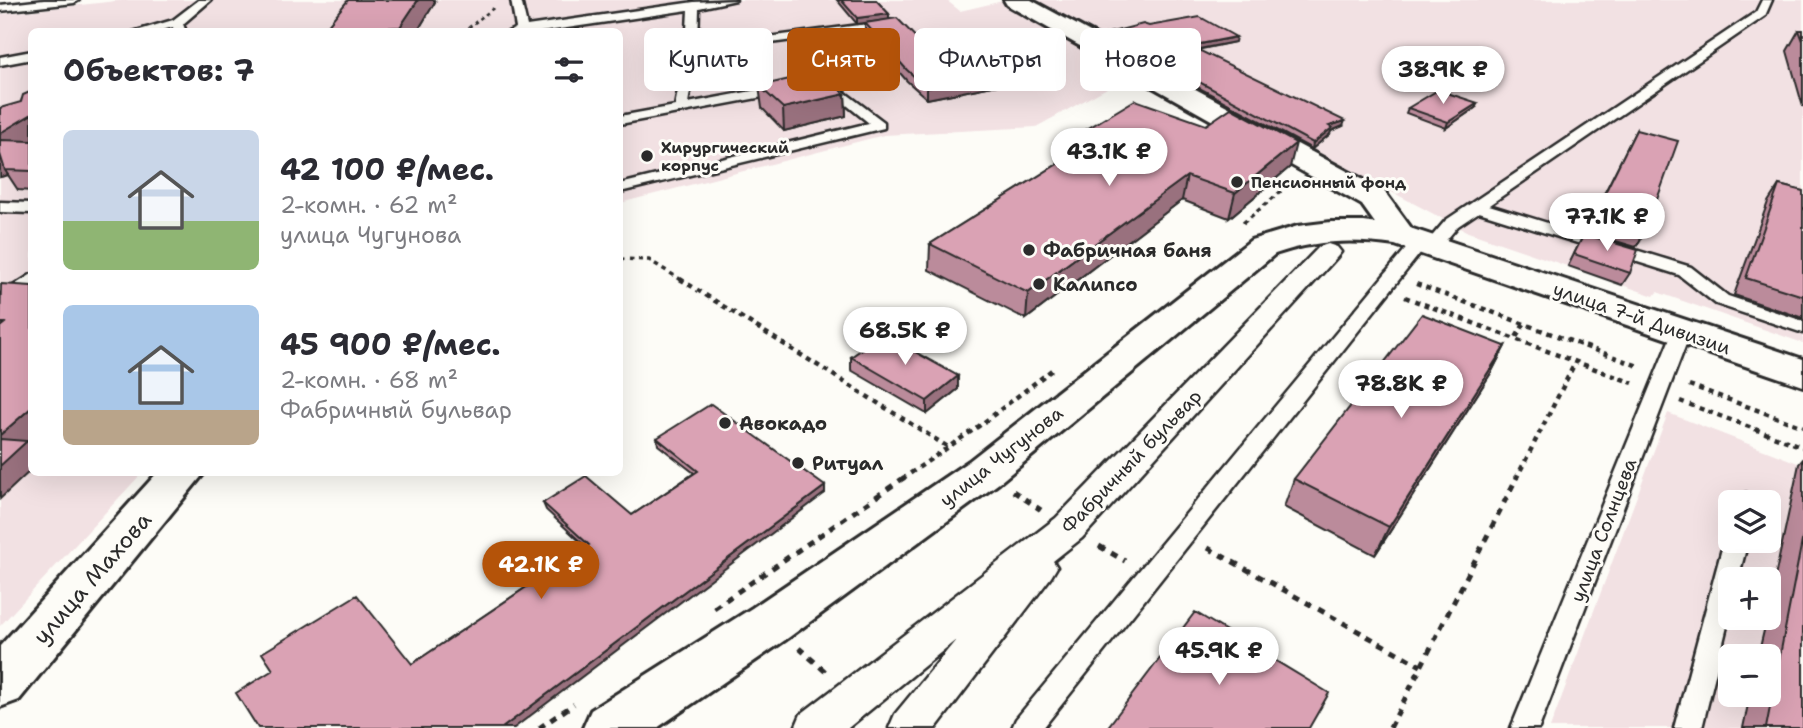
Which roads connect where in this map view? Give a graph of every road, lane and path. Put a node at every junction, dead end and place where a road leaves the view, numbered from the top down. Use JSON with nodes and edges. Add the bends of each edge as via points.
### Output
{"nodes":[{"id":1,"x":74,"y":0,"type":"edge"},
{"id":2,"x":206,"y":0,"type":"edge"},
{"id":3,"x":503,"y":0,"type":"edge"},
{"id":4,"x":516,"y":0,"type":"edge"},
{"id":5,"x":731,"y":0,"type":"edge"},
{"id":6,"x":1015,"y":0,"type":"edge"},
{"id":7,"x":1767,"y":0,"type":"edge"},
{"id":8,"x":694,"y":5,"type":"junction"},
{"id":9,"x":0,"y":8,"type":"edge"},
{"id":10,"x":895,"y":23,"type":"edge"},
{"id":11,"x":179,"y":27,"type":"edge"},
{"id":12,"x":468,"y":28,"type":"edge"},
{"id":13,"x":517,"y":28,"type":"edge"},
{"id":14,"x":537,"y":28,"type":"edge"},
{"id":15,"x":693,"y":28,"type":"edge"},
{"id":16,"x":773,"y":39,"type":"edge"},
{"id":17,"x":28,"y":56,"type":"edge"},
{"id":18,"x":0,"y":61,"type":"edge"},
{"id":19,"x":684,"y":91,"type":"edge"},
{"id":20,"x":681,"y":107,"type":"junction"},
{"id":21,"x":623,"y":119,"type":"edge"},
{"id":22,"x":1312,"y":164,"type":"junction"},
{"id":23,"x":623,"y":187,"type":"edge"},
{"id":24,"x":1477,"y":206,"type":"junction"},
{"id":25,"x":0,"y":207,"type":"edge"},
{"id":26,"x":28,"y":208,"type":"edge"},
{"id":27,"x":1237,"y":228,"type":"dead end"},
{"id":28,"x":1418,"y":241,"type":"junction"},
{"id":29,"x":1328,"y":252,"type":"dead end"},
{"id":30,"x":623,"y":259,"type":"edge"},
{"id":31,"x":28,"y":281,"type":"edge"},
{"id":32,"x":1387,"y":282,"type":"junction"},
{"id":33,"x":0,"y":302,"type":"edge"},
{"id":34,"x":1803,"y":327,"type":"edge"},
{"id":35,"x":1682,"y":331,"type":"junction"},
{"id":36,"x":1515,"y":339,"type":"dead end"},
{"id":37,"x":1576,"y":361,"type":"dead end"},
{"id":38,"x":1054,"y":368,"type":"dead end"},
{"id":39,"x":1803,"y":373,"type":"edge"},
{"id":40,"x":1664,"y":375,"type":"junction"},
{"id":41,"x":1803,"y":427,"type":"edge"},
{"id":42,"x":948,"y":447,"type":"junction"},
{"id":43,"x":181,"y":476,"type":"edge"},
{"id":44,"x":1069,"y":528,"type":"junction"},
{"id":45,"x":1183,"y":534,"type":"junction"},
{"id":46,"x":1733,"y":553,"type":"edge"},
{"id":47,"x":1149,"y":576,"type":"junction"},
{"id":48,"x":711,"y":610,"type":"dead end"},
{"id":49,"x":1421,"y":666,"type":"junction"},
{"id":50,"x":0,"y":683,"type":"edge"},
{"id":51,"x":585,"y":696,"type":"dead end"},
{"id":52,"x":539,"y":728,"type":"edge"},
{"id":53,"x":611,"y":728,"type":"edge"},
{"id":54,"x":816,"y":728,"type":"edge"},
{"id":55,"x":910,"y":728,"type":"edge"},
{"id":56,"x":1026,"y":728,"type":"edge"},
{"id":57,"x":1390,"y":728,"type":"edge"},
{"id":58,"x":1525,"y":728,"type":"edge"},
{"id":59,"x":1688,"y":728,"type":"edge"}],
"edges":[{"from":1,"to":9,"type":"lane"},
{"from":2,"to":11,"type":"lane"},
{"from":3,"to":12,"type":"path"},
{"from":4,"to":13,"type":"lane"},
{"from":5,"to":8,"type":"lane"},
{"from":6,"to":22,"type":"main road"},
{"from":7,"to":24,"type":"lane","via":[[1761,14]]},
{"from":8,"to":14,"type":"lane"},
{"from":8,"to":15,"type":"lane"},
{"from":10,"to":16,"type":"lane"},
{"from":17,"to":18,"type":"lane"},
{"from":19,"to":20,"type":"lane"},
{"from":20,"to":21,"type":"lane"},
{"from":20,"to":23,"type":"lane","via":[[825,81],[879,125]]},
{"from":22,"to":27,"type":"path"},
{"from":22,"to":28,"type":"main road","via":[[1373,198]]},
{"from":24,"to":28,"type":"lane"},
{"from":24,"to":34,"type":"lane","via":[[1685,271],[1722,300]]},
{"from":25,"to":26,"type":"lane"},
{"from":28,"to":32,"type":"lane"},
{"from":28,"to":35,"type":"main road","name":"улица 7-й Дивизии"},
{"from":28,"to":53,"type":"main road","name":"улица Чугунова","via":[[1361,229],[1334,230],[1294,235],[1263,247],[984,472],[771,623]]},
{"from":29,"to":44,"type":"street","name":"Фабричный бульвар"},
{"from":30,"to":42,"type":"path","via":[[649,260]]},
{"from":31,"to":33,"type":"lane"},
{"from":32,"to":36,"type":"path"},
{"from":32,"to":40,"type":"path"},
{"from":32,"to":45,"type":"lane"},
{"from":35,"to":39,"type":"main road","name":"улица 7-й Дивизии"},
{"from":35,"to":40,"type":"lane","name":"улица Солнцева"},
{"from":37,"to":49,"type":"path"},
{"from":38,"to":42,"type":"path"},
{"from":40,"to":41,"type":"path"},
{"from":40,"to":58,"type":"lane","name":"улица Солнцева"},
{"from":42,"to":48,"type":"path"},
{"from":43,"to":50,"type":"main road","name":"улица Махова"},
{"from":44,"to":47,"type":"path"},
{"from":44,"to":54,"type":"street","name":"Фабричный бульвар"},
{"from":44,"to":55,"type":"street"},
{"from":45,"to":47,"type":"lane"},
{"from":45,"to":49,"type":"path"},
{"from":46,"to":59,"type":"lane"},
{"from":47,"to":56,"type":"lane"},
{"from":49,"to":57,"type":"path"},
{"from":51,"to":52,"type":"path"}]}
